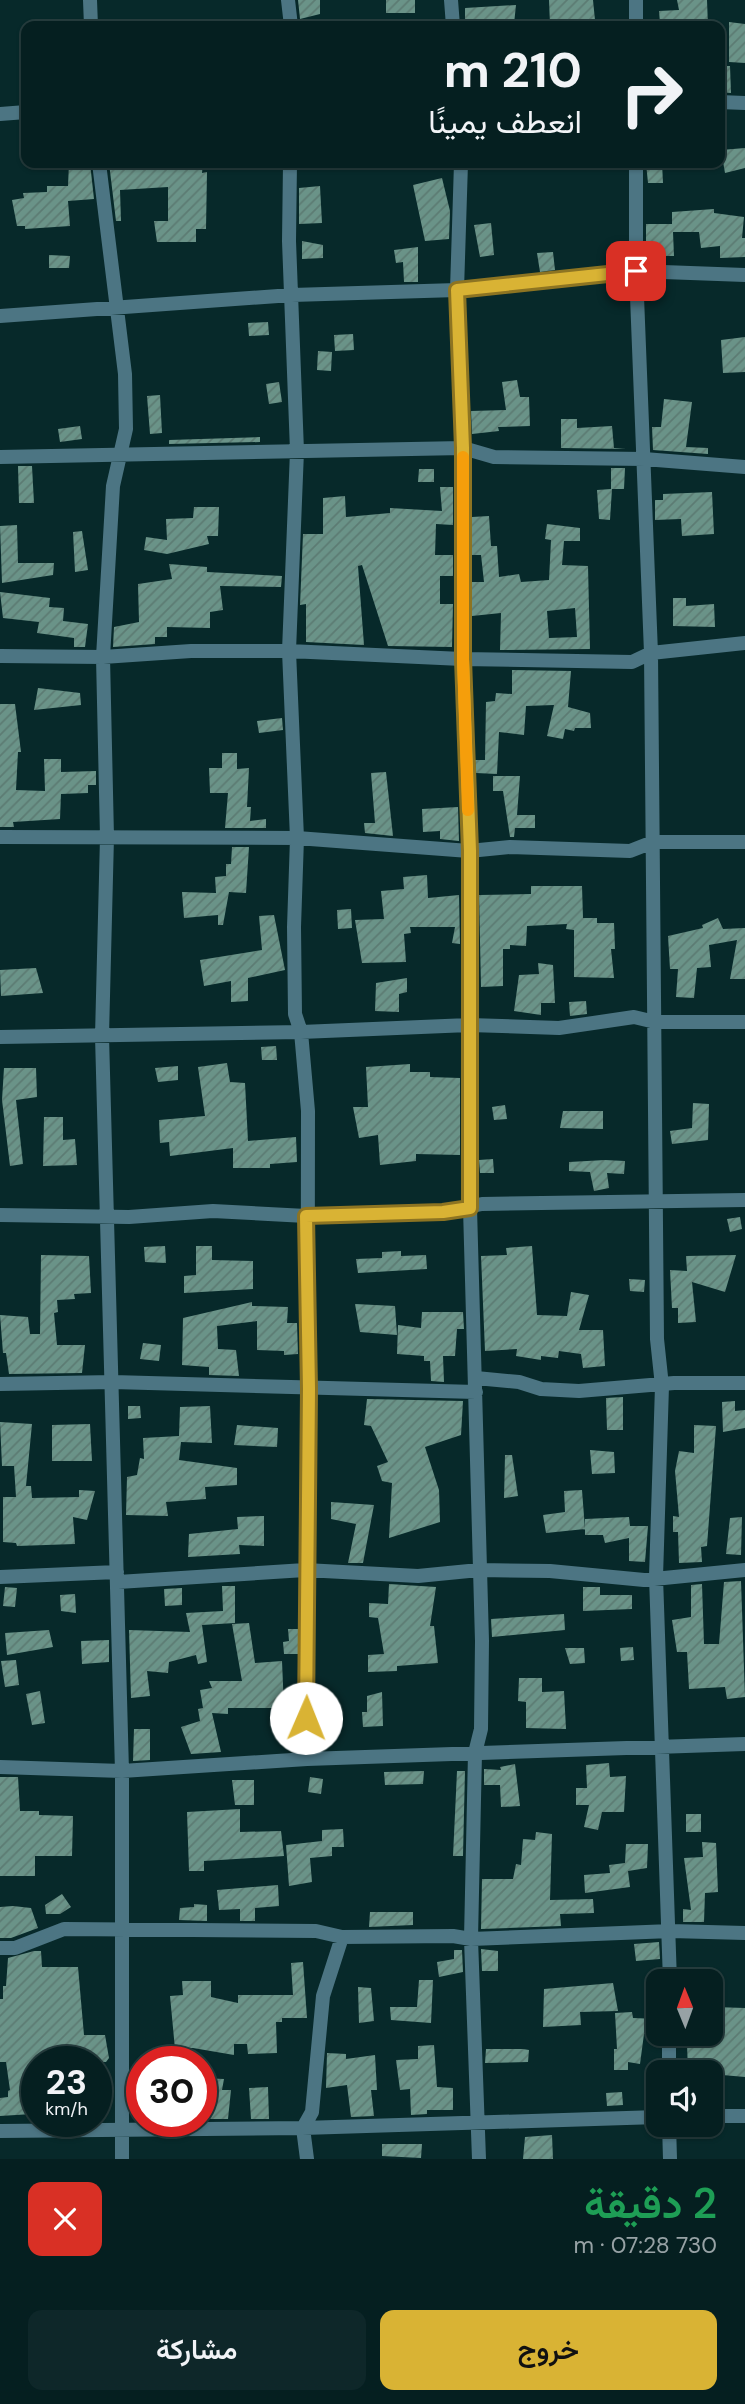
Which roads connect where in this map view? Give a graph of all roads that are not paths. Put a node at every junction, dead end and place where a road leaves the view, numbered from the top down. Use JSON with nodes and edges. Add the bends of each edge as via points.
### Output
{"nodes":[{"id":1,"x":90,"y":0,"type":"edge"},
{"id":2,"x":288,"y":0,"type":"edge"},
{"id":3,"x":451,"y":0,"type":"edge"},
{"id":4,"x":636,"y":0,"type":"edge"},
{"id":5,"x":91,"y":21,"type":"edge"},
{"id":6,"x":290,"y":21,"type":"edge"},
{"id":7,"x":453,"y":21,"type":"edge"},
{"id":8,"x":636,"y":21,"type":"edge"},
{"id":9,"x":725,"y":102,"type":"edge"},
{"id":10,"x":745,"y":103,"type":"edge"},
{"id":11,"x":21,"y":112,"type":"edge"},
{"id":12,"x":0,"y":114,"type":"edge"},
{"id":13,"x":100,"y":168,"type":"edge"},
{"id":14,"x":290,"y":168,"type":"edge"},
{"id":15,"x":461,"y":168,"type":"edge"},
{"id":16,"x":636,"y":168,"type":"edge"},
{"id":17,"x":636,"y":271,"type":"junction"},
{"id":18,"x":745,"y":275,"type":"edge"},
{"id":19,"x":457,"y":290,"type":"junction"},
{"id":20,"x":292,"y":295,"type":"junction"},
{"id":21,"x":116,"y":309,"type":"junction"},
{"id":22,"x":0,"y":316,"type":"edge"},
{"id":23,"x":463,"y":448,"type":"junction"},
{"id":24,"x":297,"y":451,"type":"junction"},
{"id":25,"x":120,"y":456,"type":"junction"},
{"id":26,"x":0,"y":457,"type":"edge"},
{"id":27,"x":644,"y":459,"type":"junction"},
{"id":28,"x":745,"y":467,"type":"edge"},
{"id":29,"x":745,"y":643,"type":"edge"},
{"id":30,"x":289,"y":651,"type":"junction"},
{"id":31,"x":651,"y":653,"type":"junction"},
{"id":32,"x":0,"y":656,"type":"edge"},
{"id":33,"x":103,"y":657,"type":"junction"},
{"id":34,"x":463,"y":659,"type":"junction"},
{"id":35,"x":0,"y":837,"type":"edge"},
{"id":36,"x":107,"y":837,"type":"junction"},
{"id":37,"x":297,"y":838,"type":"junction"},
{"id":38,"x":653,"y":842,"type":"junction"},
{"id":39,"x":745,"y":842,"type":"edge"},
{"id":40,"x":470,"y":851,"type":"junction"},
{"id":41,"x":654,"y":1022,"type":"junction"},
{"id":42,"x":745,"y":1022,"type":"edge"},
{"id":43,"x":469,"y":1025,"type":"junction"},
{"id":44,"x":302,"y":1032,"type":"junction"},
{"id":45,"x":102,"y":1036,"type":"junction"},
{"id":46,"x":0,"y":1037,"type":"edge"},
{"id":47,"x":745,"y":1200,"type":"edge"},
{"id":48,"x":656,"y":1203,"type":"junction"},
{"id":49,"x":470,"y":1208,"type":"junction"},
{"id":50,"x":0,"y":1215,"type":"edge"},
{"id":51,"x":108,"y":1216,"type":"junction"},
{"id":52,"x":306,"y":1216,"type":"junction"},
{"id":53,"x":113,"y":1382,"type":"junction"},
{"id":54,"x":745,"y":1382,"type":"edge"},
{"id":55,"x":0,"y":1384,"type":"edge"},
{"id":56,"x":476,"y":1385,"type":"junction"},
{"id":57,"x":662,"y":1387,"type":"junction"},
{"id":58,"x":309,"y":1389,"type":"junction"},
{"id":59,"x":305,"y":1570,"type":"junction"},
{"id":60,"x":479,"y":1570,"type":"junction"},
{"id":61,"x":745,"y":1570,"type":"edge"},
{"id":62,"x":0,"y":1577,"type":"edge"},
{"id":63,"x":117,"y":1577,"type":"junction"},
{"id":64,"x":656,"y":1577,"type":"junction"},
{"id":65,"x":745,"y":1744,"type":"edge"},
{"id":66,"x":662,"y":1745,"type":"junction"},
{"id":67,"x":475,"y":1753,"type":"junction"},
{"id":68,"x":307,"y":1759,"type":"junction"},
{"id":69,"x":0,"y":1767,"type":"edge"},
{"id":70,"x":122,"y":1771,"type":"junction"},
{"id":71,"x":123,"y":1931,"type":"junction"},
{"id":72,"x":671,"y":1931,"type":"junction"},
{"id":73,"x":745,"y":1933,"type":"edge"},
{"id":74,"x":342,"y":1937,"type":"junction"},
{"id":75,"x":471,"y":1938,"type":"junction"},
{"id":76,"x":0,"y":1948,"type":"edge"},
{"id":77,"x":670,"y":1969,"type":"edge"},
{"id":78,"x":723,"y":2116,"type":"edge"},
{"id":79,"x":745,"y":2116,"type":"edge"},
{"id":80,"x":646,"y":2117,"type":"edge"},
{"id":81,"x":477,"y":2123,"type":"junction"},
{"id":82,"x":303,"y":2128,"type":"junction"},
{"id":83,"x":0,"y":2130,"type":"edge"},
{"id":84,"x":122,"y":2132,"type":"junction"},
{"id":85,"x":669,"y":2137,"type":"edge"},
{"id":86,"x":122,"y":2159,"type":"edge"},
{"id":87,"x":307,"y":2159,"type":"edge"},
{"id":88,"x":479,"y":2159,"type":"edge"},
{"id":89,"x":670,"y":2159,"type":"edge"}],
"edges":[{"from":1,"to":5,"type":"street"},
{"from":2,"to":6,"type":"street"},
{"from":3,"to":7,"type":"street"},
{"from":4,"to":8,"type":"street"},
{"from":9,"to":10,"type":"street"},
{"from":11,"to":12,"type":"street"},
{"from":13,"to":21,"type":"street"},
{"from":14,"to":20,"type":"street"},
{"from":15,"to":19,"type":"street"},
{"from":16,"to":17,"type":"street"},
{"from":17,"to":18,"type":"street"},
{"from":17,"to":19,"type":"street"},
{"from":17,"to":27,"type":"street"},
{"from":19,"to":20,"type":"street"},
{"from":19,"to":23,"type":"street"},
{"from":20,"to":21,"type":"street"},
{"from":20,"to":24,"type":"street"},
{"from":21,"to":22,"type":"street"},
{"from":21,"to":25,"type":"street","via":[[127,409]]},
{"from":23,"to":24,"type":"street"},
{"from":23,"to":27,"type":"street","via":[[494,457]]},
{"from":23,"to":34,"type":"street"},
{"from":24,"to":25,"type":"street"},
{"from":24,"to":30,"type":"street"},
{"from":25,"to":26,"type":"street"},
{"from":25,"to":33,"type":"street","via":[[113,486]]},
{"from":27,"to":28,"type":"street"},
{"from":27,"to":31,"type":"street"},
{"from":29,"to":31,"type":"street"},
{"from":30,"to":33,"type":"street"},
{"from":30,"to":34,"type":"street"},
{"from":30,"to":37,"type":"street"},
{"from":31,"to":34,"type":"street","via":[[632,662]]},
{"from":31,"to":38,"type":"street"},
{"from":32,"to":33,"type":"street"},
{"from":33,"to":36,"type":"street"},
{"from":34,"to":40,"type":"street"},
{"from":35,"to":36,"type":"street"},
{"from":36,"to":37,"type":"street"},
{"from":36,"to":45,"type":"street"},
{"from":37,"to":40,"type":"street"},
{"from":37,"to":44,"type":"street","via":[[295,1002]]},
{"from":38,"to":39,"type":"street"},
{"from":38,"to":40,"type":"street","via":[[630,851],[510,847]]},
{"from":38,"to":41,"type":"street"},
{"from":40,"to":43,"type":"street"},
{"from":41,"to":42,"type":"street"},
{"from":41,"to":43,"type":"street","via":[[634,1017],[559,1028]]},
{"from":41,"to":48,"type":"street"},
{"from":43,"to":44,"type":"street"},
{"from":43,"to":49,"type":"street"},
{"from":44,"to":45,"type":"street"},
{"from":44,"to":52,"type":"street","via":[[308,1111]]},
{"from":45,"to":46,"type":"street"},
{"from":45,"to":51,"type":"street"},
{"from":47,"to":48,"type":"street"},
{"from":48,"to":49,"type":"street","via":[[482,1204]]},
{"from":48,"to":57,"type":"street"},
{"from":49,"to":52,"type":"street"},
{"from":49,"to":56,"type":"street"},
{"from":50,"to":51,"type":"street"},
{"from":51,"to":52,"type":"street","via":[[213,1211]]},
{"from":51,"to":53,"type":"street"},
{"from":52,"to":58,"type":"street"},
{"from":53,"to":55,"type":"street"},
{"from":53,"to":58,"type":"street"},
{"from":53,"to":63,"type":"street"},
{"from":54,"to":57,"type":"street"},
{"from":56,"to":57,"type":"street","via":[[553,1390]]},
{"from":56,"to":58,"type":"street"},
{"from":56,"to":60,"type":"street"},
{"from":57,"to":64,"type":"street"},
{"from":58,"to":59,"type":"street"},
{"from":59,"to":60,"type":"street","via":[[418,1576]]},
{"from":59,"to":63,"type":"street"},
{"from":59,"to":68,"type":"street"},
{"from":60,"to":64,"type":"street"},
{"from":60,"to":67,"type":"street","via":[[481,1729]]},
{"from":61,"to":64,"type":"street"},
{"from":62,"to":63,"type":"street"},
{"from":63,"to":70,"type":"street"},
{"from":64,"to":66,"type":"street"},
{"from":65,"to":66,"type":"street"},
{"from":66,"to":67,"type":"street"},
{"from":66,"to":72,"type":"street"},
{"from":67,"to":68,"type":"street"},
{"from":67,"to":75,"type":"street"},
{"from":68,"to":70,"type":"street"},
{"from":69,"to":70,"type":"street"},
{"from":70,"to":71,"type":"street"},
{"from":71,"to":74,"type":"street","via":[[316,1931]]},
{"from":71,"to":76,"type":"street","via":[[65,1929],[15,1948]]},
{"from":71,"to":84,"type":"street"},
{"from":72,"to":73,"type":"street"},
{"from":72,"to":75,"type":"street"},
{"from":72,"to":77,"type":"street"},
{"from":74,"to":75,"type":"street"},
{"from":74,"to":82,"type":"street","via":[[323,1996],[312,2112]]},
{"from":75,"to":81,"type":"street"},
{"from":78,"to":79,"type":"street"},
{"from":80,"to":81,"type":"street"},
{"from":81,"to":82,"type":"street"},
{"from":81,"to":88,"type":"street"},
{"from":82,"to":84,"type":"street"},
{"from":82,"to":87,"type":"street"},
{"from":83,"to":84,"type":"street"},
{"from":84,"to":86,"type":"street"},
{"from":85,"to":89,"type":"street"}]}
